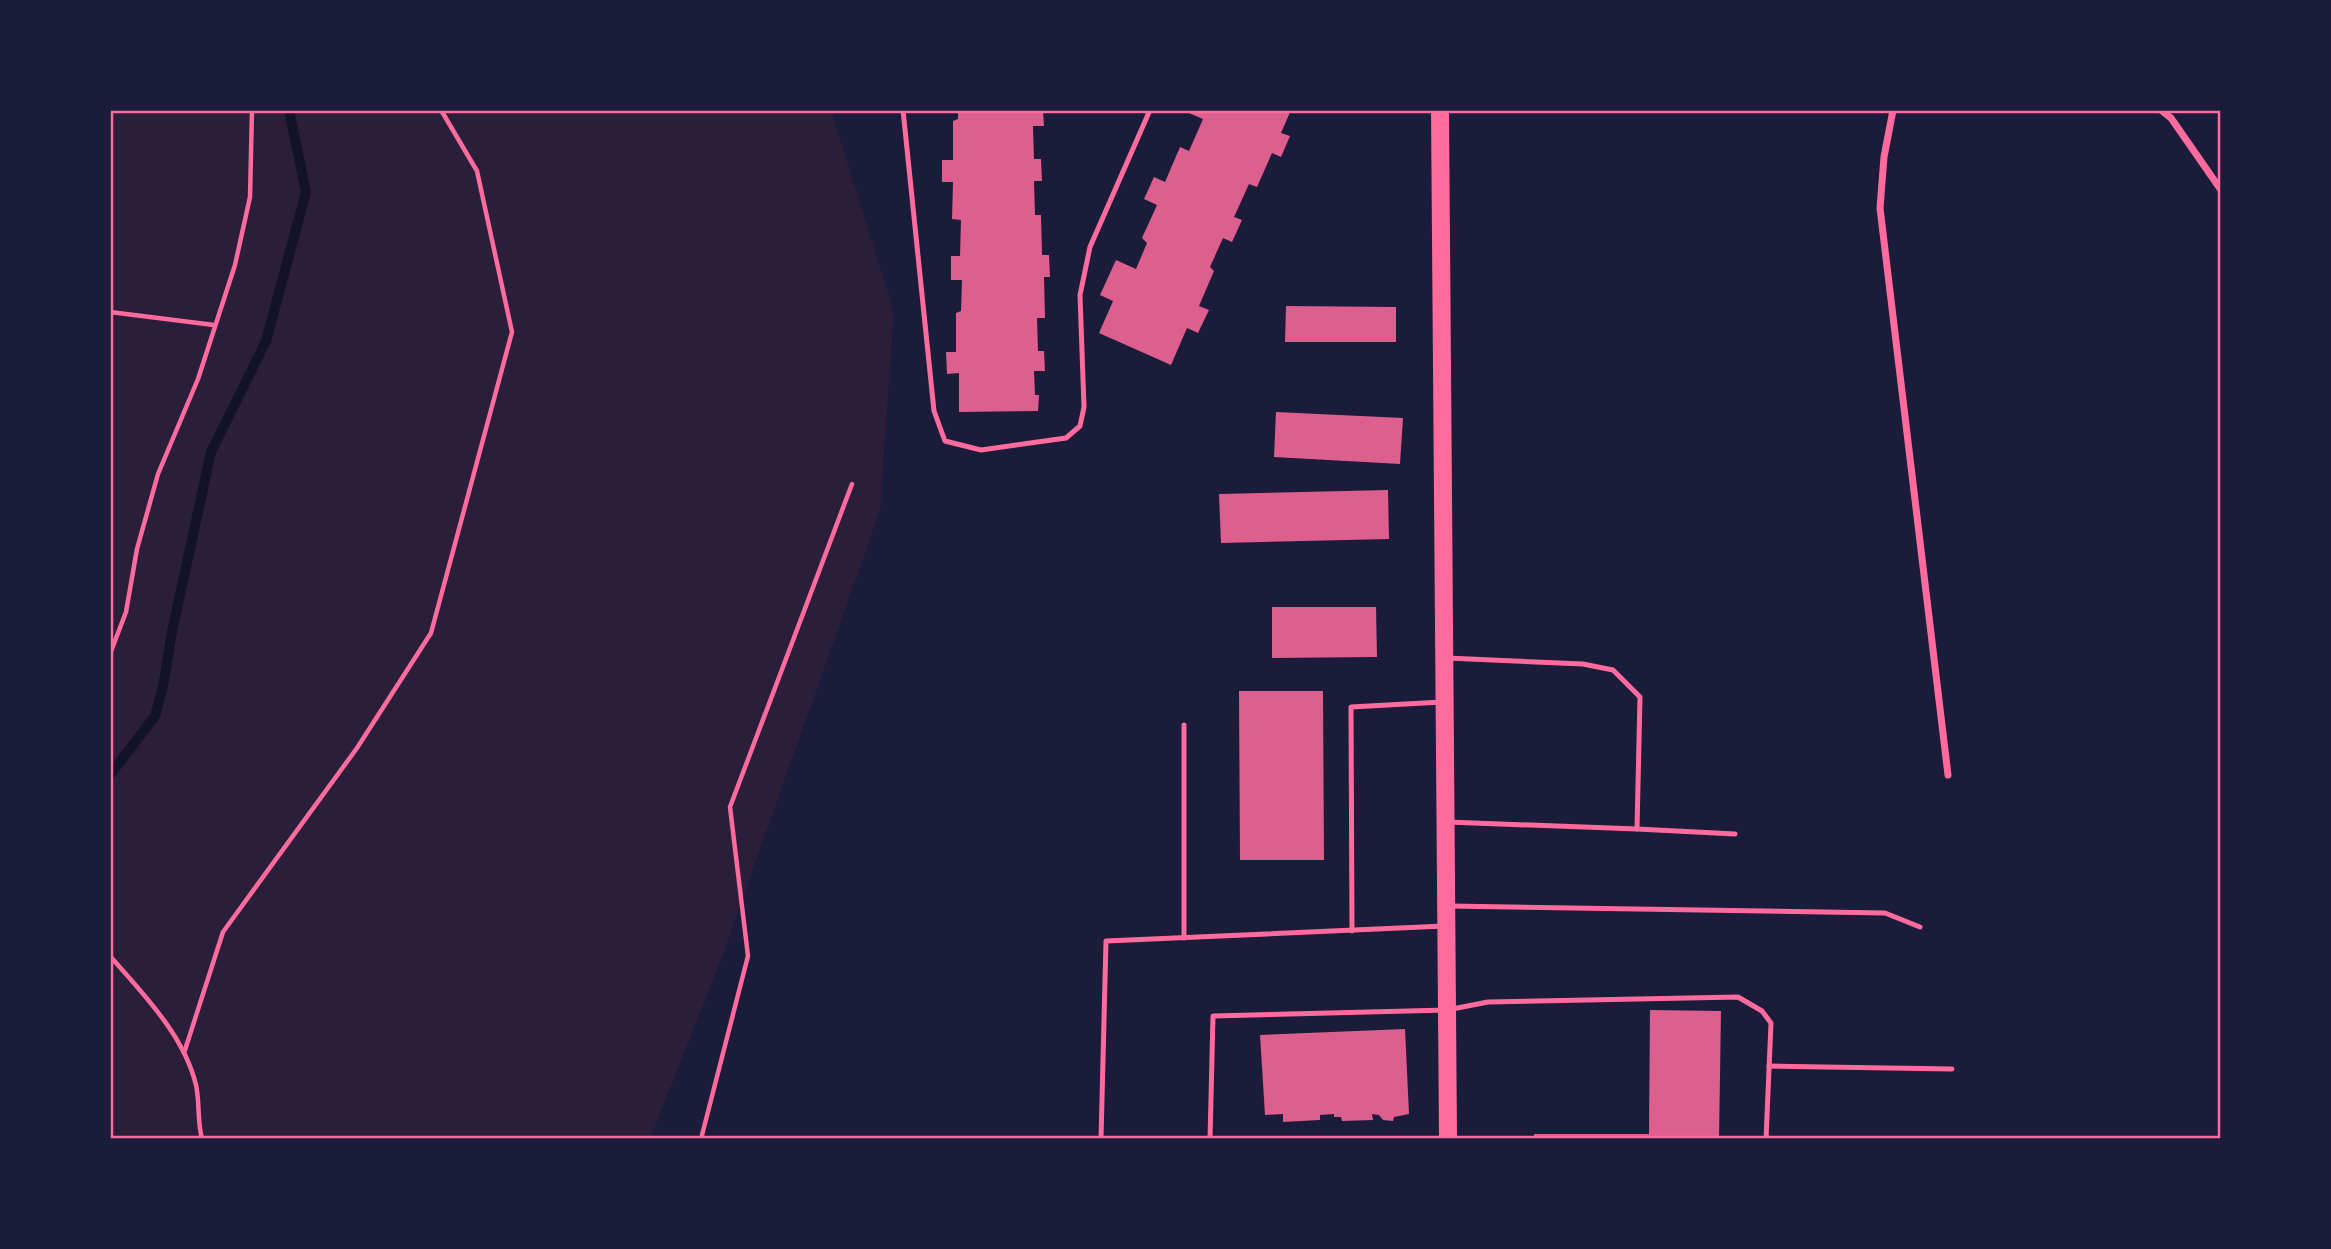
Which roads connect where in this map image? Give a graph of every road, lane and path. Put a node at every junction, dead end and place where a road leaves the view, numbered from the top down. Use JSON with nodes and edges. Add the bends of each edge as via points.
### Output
{"nodes":[{"id":1,"x":252,"y":110,"type":"edge"},
{"id":2,"x":441,"y":110,"type":"edge"},
{"id":3,"x":903,"y":110,"type":"edge"},
{"id":4,"x":1150,"y":110,"type":"edge"},
{"id":5,"x":1440,"y":110,"type":"edge"},
{"id":6,"x":1893,"y":110,"type":"edge"},
{"id":7,"x":2161,"y":110,"type":"edge"},
{"id":8,"x":2221,"y":190,"type":"edge"},
{"id":9,"x":110,"y":312,"type":"edge"},
{"id":10,"x":214,"y":325,"type":"junction"},
{"id":11,"x":852,"y":484,"type":"dead end"},
{"id":12,"x":110,"y":654,"type":"edge"},
{"id":13,"x":1444,"y":658,"type":"junction"},
{"id":14,"x":1445,"y":702,"type":"junction"},
{"id":15,"x":1184,"y":725,"type":"dead end"},
{"id":16,"x":1948,"y":775,"type":"dead end"},
{"id":17,"x":1445,"y":822,"type":"junction"},
{"id":18,"x":1637,"y":829,"type":"junction"},
{"id":19,"x":1735,"y":834,"type":"dead end"},
{"id":20,"x":1446,"y":906,"type":"junction"},
{"id":21,"x":1446,"y":926,"type":"junction"},
{"id":22,"x":1920,"y":928,"type":"dead end"},
{"id":23,"x":1352,"y":931,"type":"junction"},
{"id":24,"x":1184,"y":938,"type":"junction"},
{"id":25,"x":110,"y":956,"type":"edge"},
{"id":26,"x":1447,"y":1010,"type":"junction"},
{"id":27,"x":184,"y":1053,"type":"junction"},
{"id":28,"x":1769,"y":1066,"type":"junction"},
{"id":29,"x":1952,"y":1069,"type":"dead end"},
{"id":30,"x":202,"y":1139,"type":"edge"},
{"id":31,"x":701,"y":1139,"type":"edge"},
{"id":32,"x":1101,"y":1139,"type":"edge"},
{"id":33,"x":1209,"y":1139,"type":"edge"},
{"id":34,"x":1448,"y":1139,"type":"edge"},
{"id":35,"x":1766,"y":1139,"type":"edge"}],
"edges":[{"from":1,"to":10,"type":"path","via":[[250,197],[235,265]]},
{"from":2,"to":27,"type":"path","via":[[477,171],[512,332],[431,633],[358,748],[223,932]]},
{"from":3,"to":4,"type":"lane","via":[[934,411],[945,441],[981,450],[1066,438],[1080,426],[1084,407],[1080,295],[1090,247]]},
{"from":5,"to":13,"type":"main road"},
{"from":6,"to":16,"type":"street","via":[[1880,208]]},
{"from":7,"to":8,"type":"street"},
{"from":9,"to":10,"type":"path"},
{"from":10,"to":12,"type":"path","via":[[198,379],[158,474],[136,549],[126,612]]},
{"from":11,"to":31,"type":"path","via":[[730,807],[748,956]]},
{"from":13,"to":14,"type":"main road"},
{"from":13,"to":18,"type":"lane","via":[[1583,664],[1613,670],[1640,697]]},
{"from":14,"to":17,"type":"main road"},
{"from":14,"to":23,"type":"lane","via":[[1351,707]]},
{"from":15,"to":24,"type":"lane"},
{"from":17,"to":18,"type":"lane"},
{"from":17,"to":20,"type":"main road"},
{"from":18,"to":19,"type":"lane"},
{"from":20,"to":21,"type":"main road"},
{"from":20,"to":22,"type":"lane","via":[[1885,913]]},
{"from":21,"to":23,"type":"lane"},
{"from":21,"to":26,"type":"main road"},
{"from":23,"to":24,"type":"lane"},
{"from":24,"to":32,"type":"lane","via":[[1106,941]]},
{"from":25,"to":27,"type":"path","via":[[154,1007]]},
{"from":26,"to":28,"type":"lane","via":[[1488,1002],[1738,997],[1762,1011],[1771,1023]]},
{"from":26,"to":33,"type":"lane","via":[[1213,1016]]},
{"from":26,"to":34,"type":"main road"},
{"from":27,"to":30,"type":"path","via":[[196,1086]]},
{"from":28,"to":29,"type":"lane"},
{"from":28,"to":35,"type":"lane"}]}
